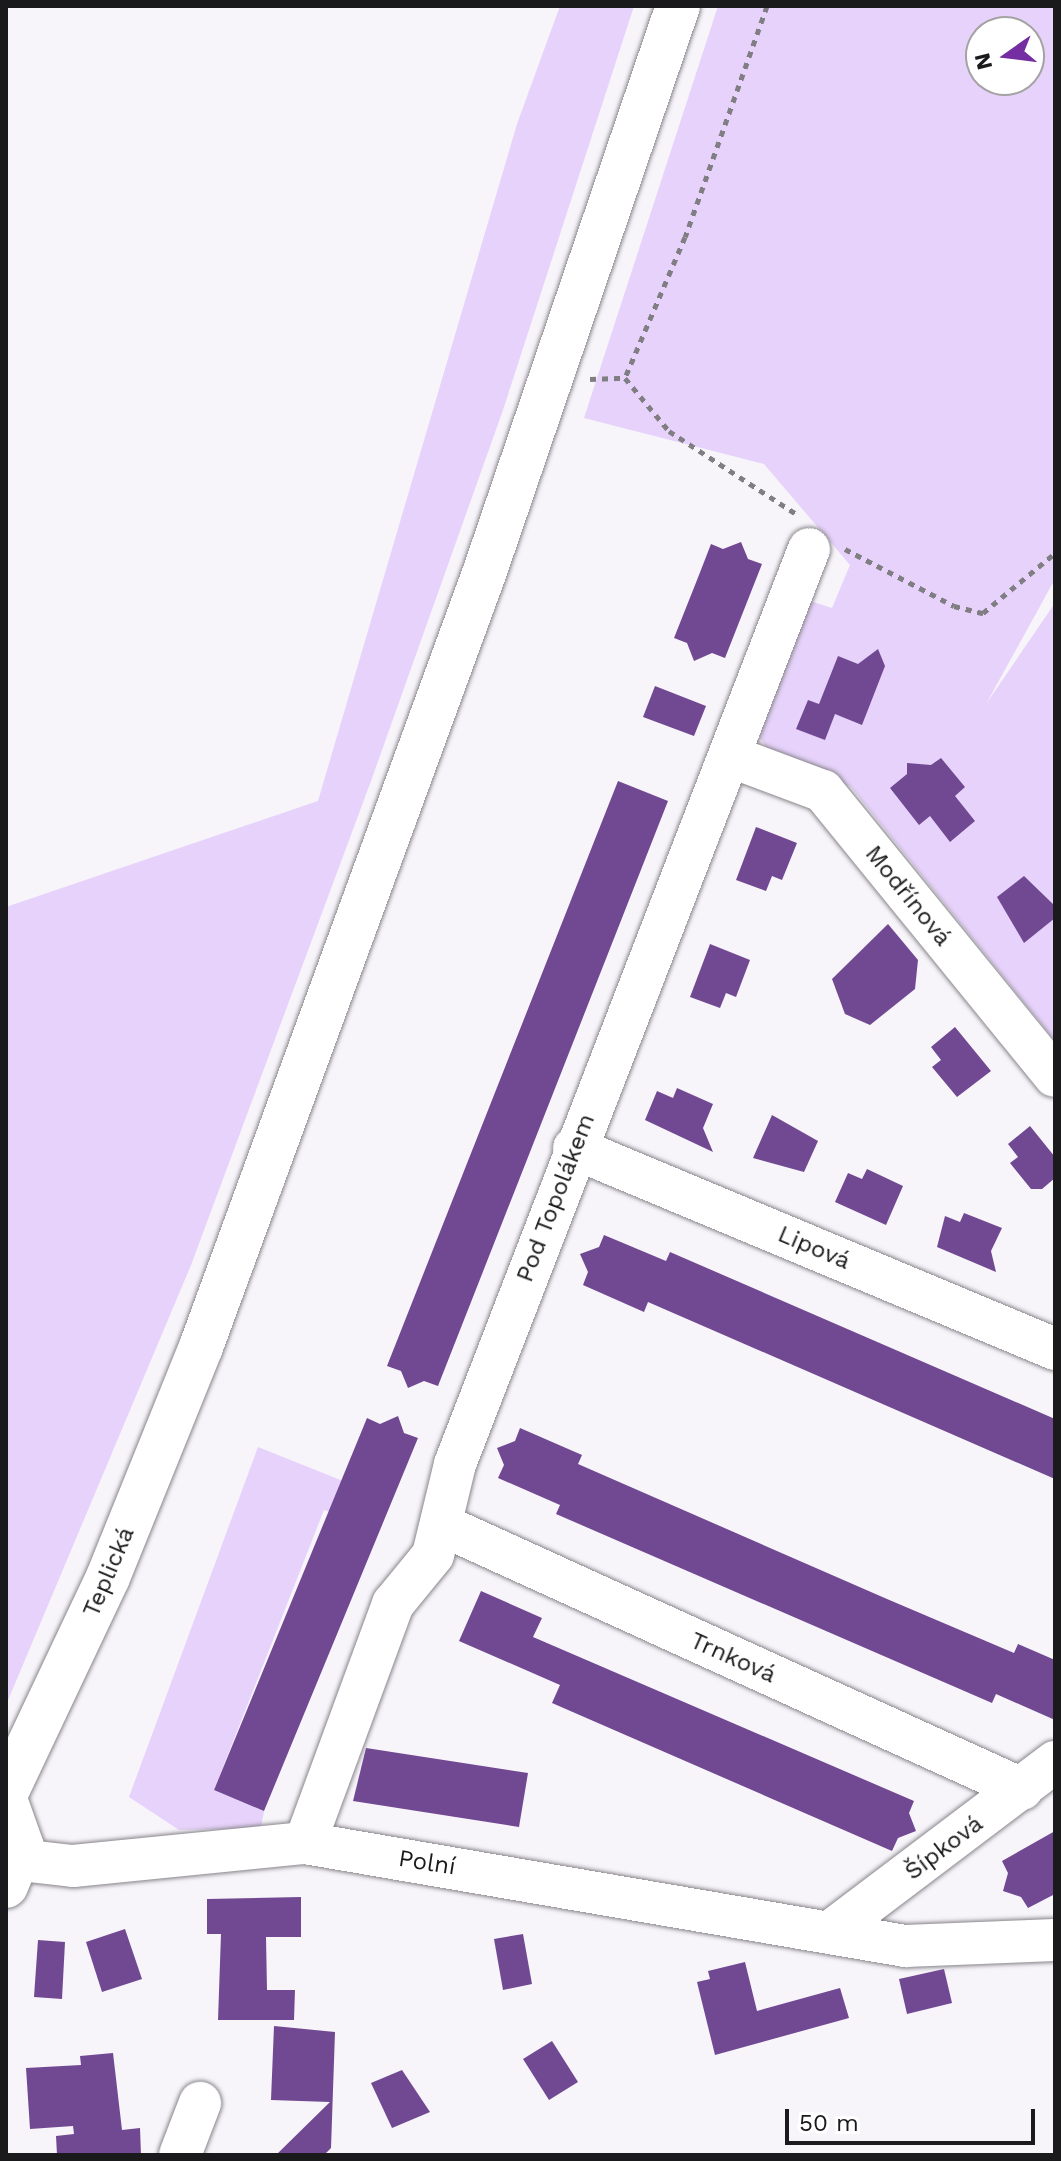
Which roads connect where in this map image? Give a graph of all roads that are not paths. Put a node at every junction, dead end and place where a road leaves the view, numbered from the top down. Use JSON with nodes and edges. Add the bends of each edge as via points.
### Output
{"nodes":[{"id":1,"x":678,"y":6,"type":"edge"},
{"id":2,"x":809,"y":549,"type":"dead end"},
{"id":3,"x":732,"y":757,"type":"junction"},
{"id":4,"x":1055,"y":1076,"type":"edge"},
{"id":5,"x":574,"y":1148,"type":"junction"},
{"id":6,"x":1055,"y":1349,"type":"edge"},
{"id":7,"x":444,"y":1526,"type":"junction"},
{"id":8,"x":1055,"y":1762,"type":"edge"},
{"id":9,"x":1022,"y":1789,"type":"junction"},
{"id":10,"x":6,"y":1793,"type":"edge"},
{"id":11,"x":6,"y":1802,"type":"edge"},
{"id":12,"x":305,"y":1843,"type":"junction"},
{"id":13,"x":13,"y":1873,"type":"edge"},
{"id":14,"x":830,"y":1932,"type":"junction"},
{"id":15,"x":1055,"y":1940,"type":"edge"},
{"id":16,"x":200,"y":2103,"type":"dead end"},
{"id":17,"x":180,"y":2155,"type":"edge"}],
"edges":[{"from":1,"to":10,"type":"main road","name":"Teplická","via":[[486,568],[201,1347],[108,1577]]},
{"from":2,"to":3,"type":"street","name":"Pod Topolákem"},
{"from":3,"to":4,"type":"street","name":"Modřínová","via":[[823,791]]},
{"from":3,"to":5,"type":"street","name":"Pod Topolákem"},
{"from":5,"to":6,"type":"street","name":"Lipová"},
{"from":5,"to":7,"type":"street","name":"Pod Topolákem","via":[[455,1464]]},
{"from":7,"to":9,"type":"street","name":"Trnková"},
{"from":7,"to":12,"type":"street","name":"Pod Topolákem","via":[[433,1555],[393,1604]]},
{"from":8,"to":9,"type":"street","name":"Šípková"},
{"from":9,"to":14,"type":"street","name":"Šípková"},
{"from":11,"to":13,"type":"main road","via":[[22,1835]]},
{"from":12,"to":13,"type":"street","name":"Polní"},
{"from":12,"to":14,"type":"street","name":"Polní"},
{"from":14,"to":15,"type":"street","name":"Polní","via":[[905,1946]]},
{"from":16,"to":17,"type":"street"}]}
